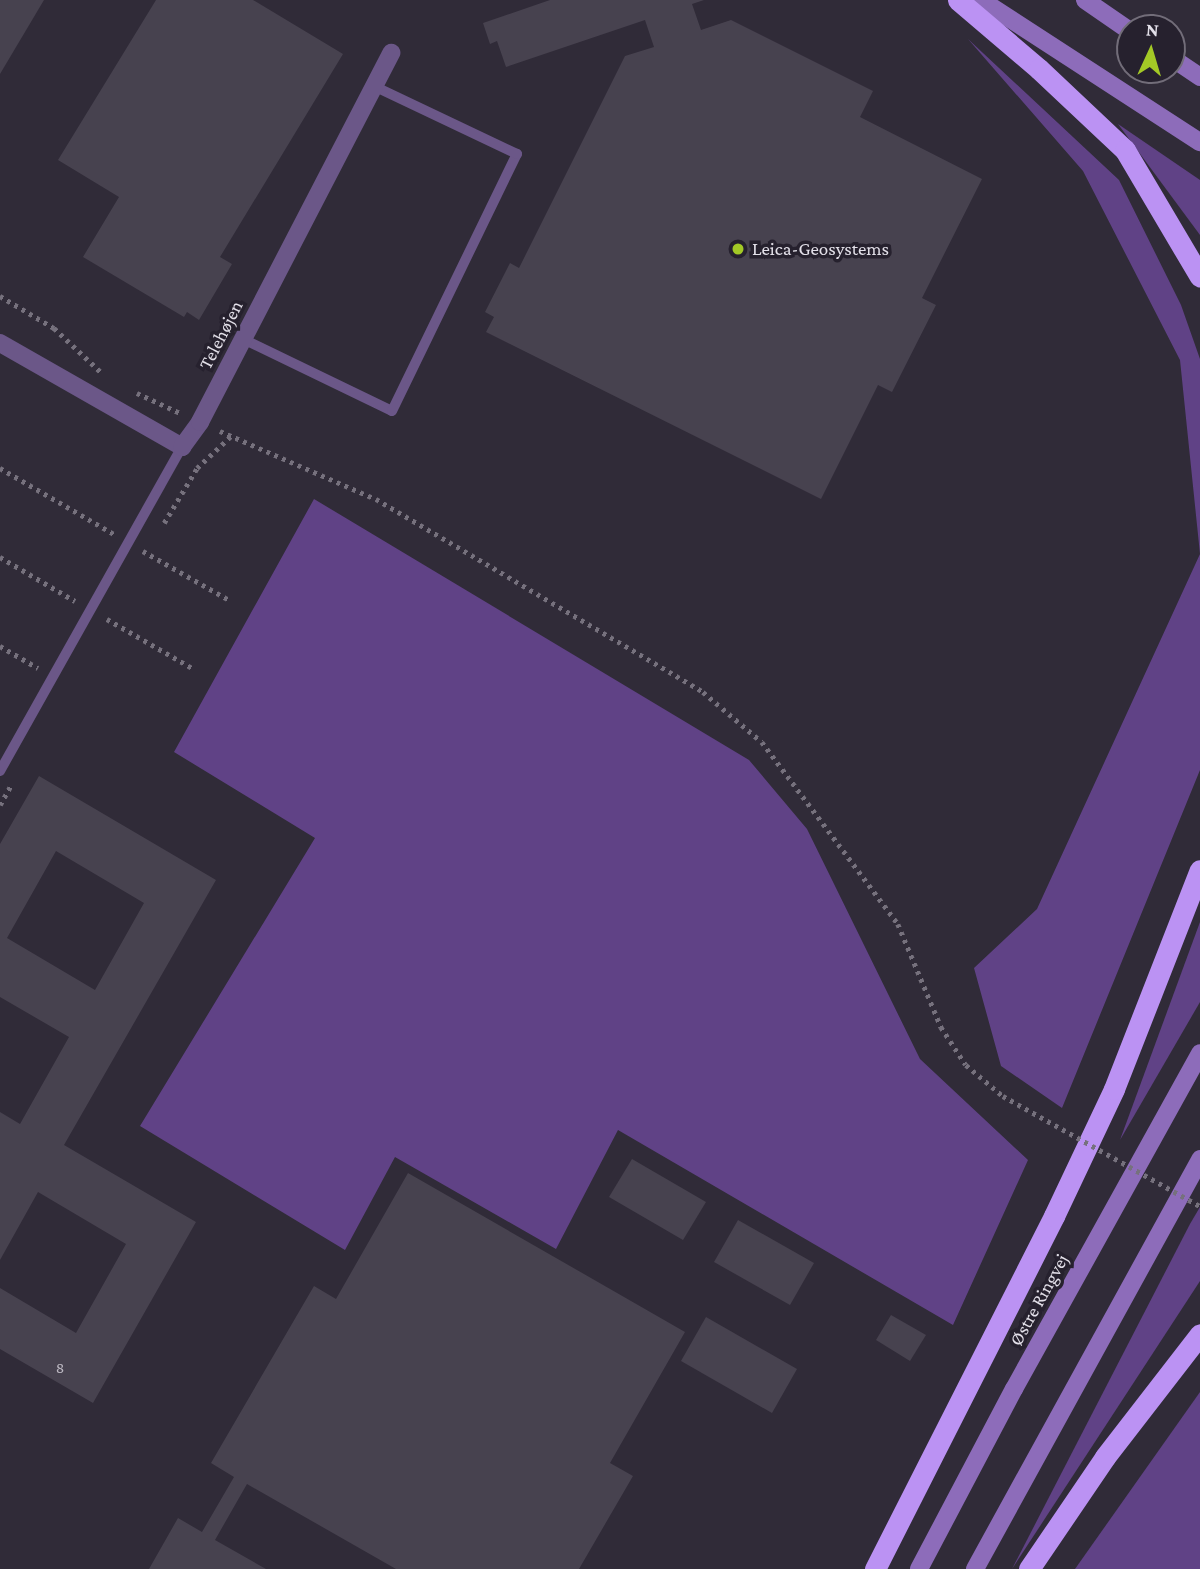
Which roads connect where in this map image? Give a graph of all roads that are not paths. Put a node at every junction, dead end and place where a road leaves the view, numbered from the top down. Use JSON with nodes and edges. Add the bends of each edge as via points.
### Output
{"nodes":[{"id":1,"x":958,"y":0,"type":"edge"},
{"id":2,"x":981,"y":0,"type":"edge"},
{"id":3,"x":1085,"y":0,"type":"edge"},
{"id":4,"x":1116,"y":21,"type":"edge"},
{"id":5,"x":391,"y":53,"type":"dead end"},
{"id":6,"x":374,"y":86,"type":"junction"},
{"id":7,"x":1200,"y":142,"type":"edge"},
{"id":8,"x":1200,"y":277,"type":"edge"},
{"id":9,"x":243,"y":339,"type":"junction"},
{"id":10,"x":0,"y":343,"type":"edge"},
{"id":11,"x":182,"y":447,"type":"junction"},
{"id":12,"x":0,"y":771,"type":"edge"},
{"id":13,"x":1198,"y":873,"type":"edge"},
{"id":14,"x":1200,"y":1053,"type":"edge"},
{"id":15,"x":1200,"y":1159,"type":"edge"},
{"id":16,"x":1200,"y":1334,"type":"edge"},
{"id":17,"x":875,"y":1569,"type":"edge"},
{"id":18,"x":919,"y":1569,"type":"edge"},
{"id":19,"x":975,"y":1569,"type":"edge"},
{"id":20,"x":1030,"y":1569,"type":"edge"}],
"edges":[{"from":1,"to":8,"type":"highway","via":[[1125,150]]},
{"from":2,"to":7,"type":"main road"},
{"from":3,"to":4,"type":"main road"},
{"from":5,"to":6,"type":"street","name":"Telehøjen"},
{"from":6,"to":9,"type":"street","name":"Telehøjen"},
{"from":6,"to":9,"type":"lane","via":[[517,154],[392,411]]},
{"from":9,"to":11,"type":"street","name":"Telehøjen"},
{"from":10,"to":11,"type":"street"},
{"from":11,"to":12,"type":"lane"},
{"from":13,"to":17,"type":"highway","via":[[1103,1112]]},
{"from":14,"to":18,"type":"main road","name":"Østre Ringvej"},
{"from":15,"to":19,"type":"main road"},
{"from":16,"to":20,"type":"highway","via":[[1113,1445]]}]}
